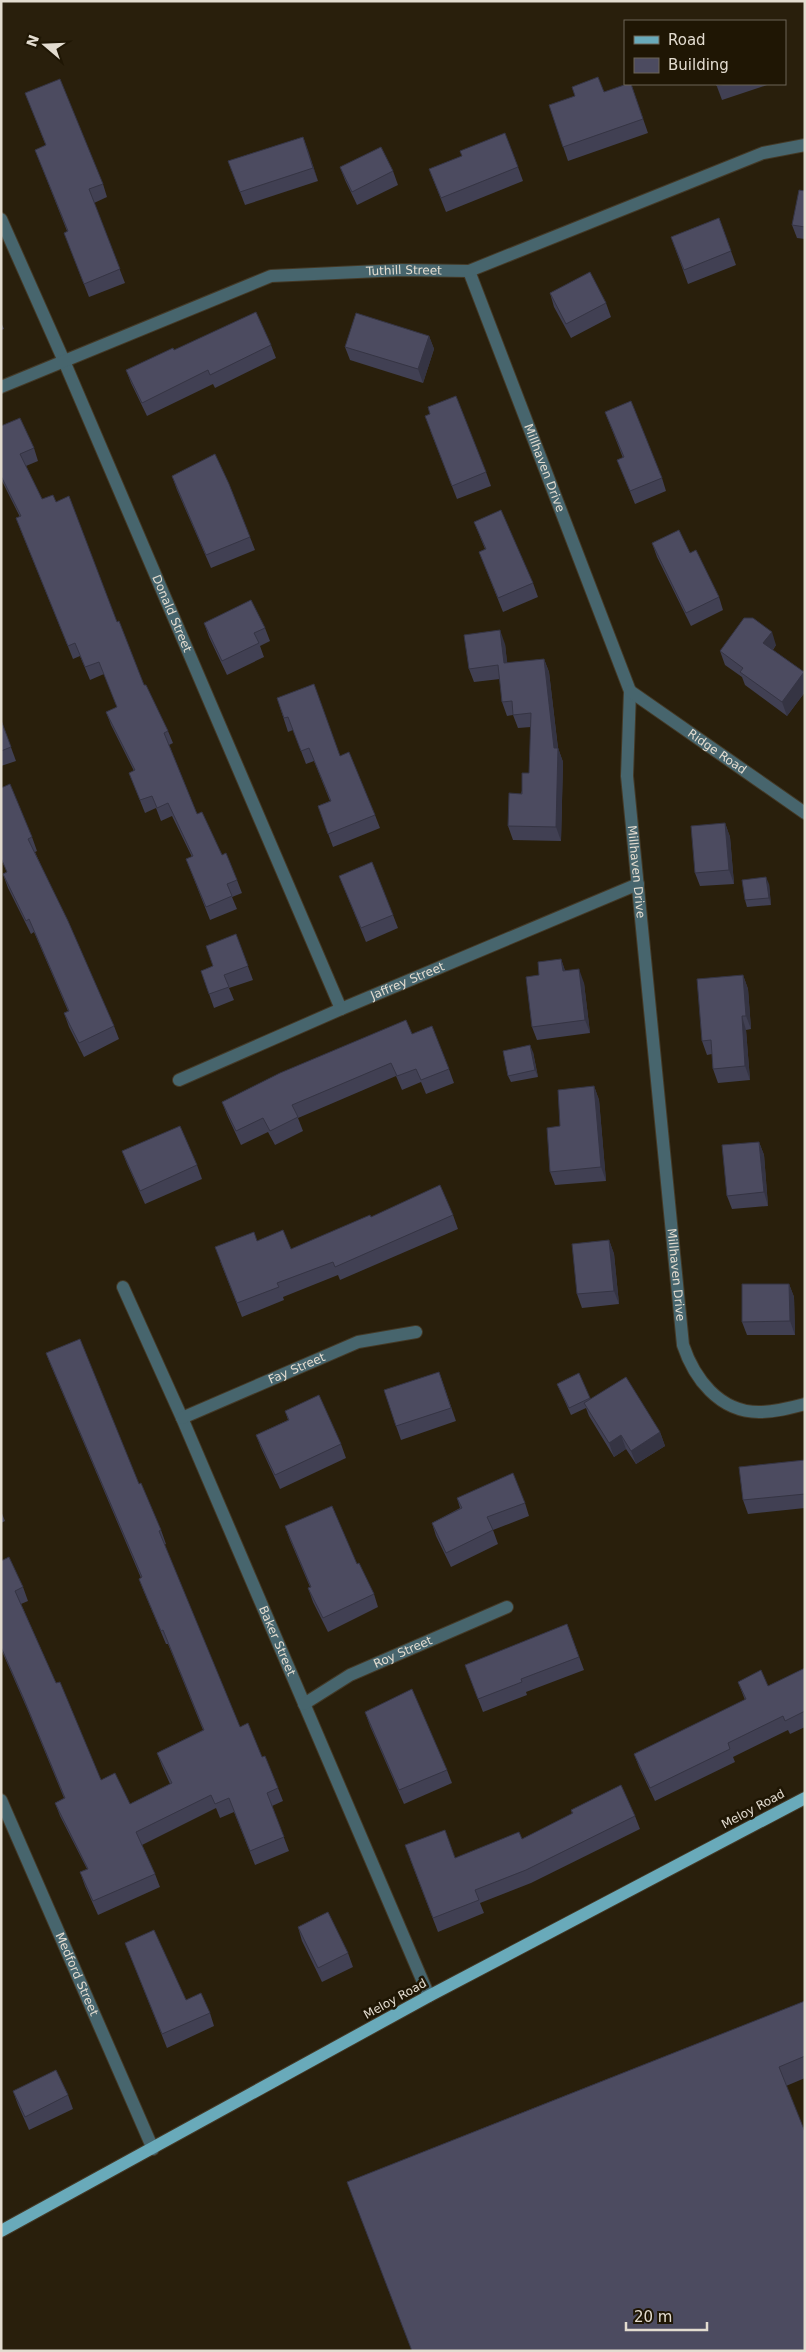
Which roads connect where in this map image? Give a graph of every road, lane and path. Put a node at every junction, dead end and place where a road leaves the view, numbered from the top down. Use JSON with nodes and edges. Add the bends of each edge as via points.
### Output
{"nodes":[{"id":1,"x":805,"y":145,"type":"edge"},
{"id":2,"x":1,"y":219,"type":"edge"},
{"id":3,"x":469,"y":270,"type":"junction"},
{"id":4,"x":64,"y":361,"type":"junction"},
{"id":5,"x":1,"y":387,"type":"edge"},
{"id":6,"x":630,"y":691,"type":"junction"},
{"id":7,"x":805,"y":813,"type":"edge"},
{"id":8,"x":638,"y":884,"type":"junction"},
{"id":9,"x":341,"y":1009,"type":"junction"},
{"id":10,"x":179,"y":1080,"type":"dead end"},
{"id":11,"x":122,"y":1288,"type":"dead end"},
{"id":12,"x":416,"y":1332,"type":"dead end"},
{"id":13,"x":805,"y":1404,"type":"edge"},
{"id":14,"x":182,"y":1418,"type":"junction"},
{"id":15,"x":507,"y":1607,"type":"dead end"},
{"id":16,"x":304,"y":1704,"type":"junction"},
{"id":17,"x":805,"y":1798,"type":"edge"},
{"id":18,"x":1,"y":1800,"type":"edge"},
{"id":19,"x":429,"y":1996,"type":"junction"},
{"id":20,"x":153,"y":2149,"type":"junction"},
{"id":21,"x":1,"y":2231,"type":"edge"}],
"edges":[{"from":1,"to":3,"type":"street","name":"Tuthill Street","via":[[763,153]]},
{"from":2,"to":4,"type":"street","name":"Donald Street"},
{"from":3,"to":4,"type":"street","name":"Tuthill Street","via":[[271,276]]},
{"from":3,"to":6,"type":"street","name":"Millhaven Drive"},
{"from":4,"to":5,"type":"street","name":"Tuthill Street"},
{"from":4,"to":9,"type":"street","name":"Donald Street"},
{"from":6,"to":7,"type":"street","name":"Ridge Road"},
{"from":6,"to":8,"type":"street","name":"Millhaven Drive","via":[[627,776]]},
{"from":8,"to":9,"type":"street","name":"Jaffrey Street"},
{"from":8,"to":13,"type":"street","name":"Millhaven Drive","via":[[683,1345],[696,1376],[721,1400],[757,1412],[779,1411]]},
{"from":9,"to":10,"type":"street","name":"Jaffrey Street"},
{"from":11,"to":14,"type":"street","name":"Baker Street"},
{"from":12,"to":14,"type":"street","name":"Fay Street","via":[[358,1342]]},
{"from":14,"to":16,"type":"street","name":"Baker Street"},
{"from":15,"to":16,"type":"street","name":"Roy Street","via":[[350,1675]]},
{"from":16,"to":19,"type":"street","name":"Baker Street"},
{"from":17,"to":19,"type":"main road","name":"Meloy Road"},
{"from":18,"to":20,"type":"street","name":"Medford Street"},
{"from":19,"to":20,"type":"main road","name":"Meloy Road"},
{"from":20,"to":21,"type":"main road","name":"Meloy Road"}]}
